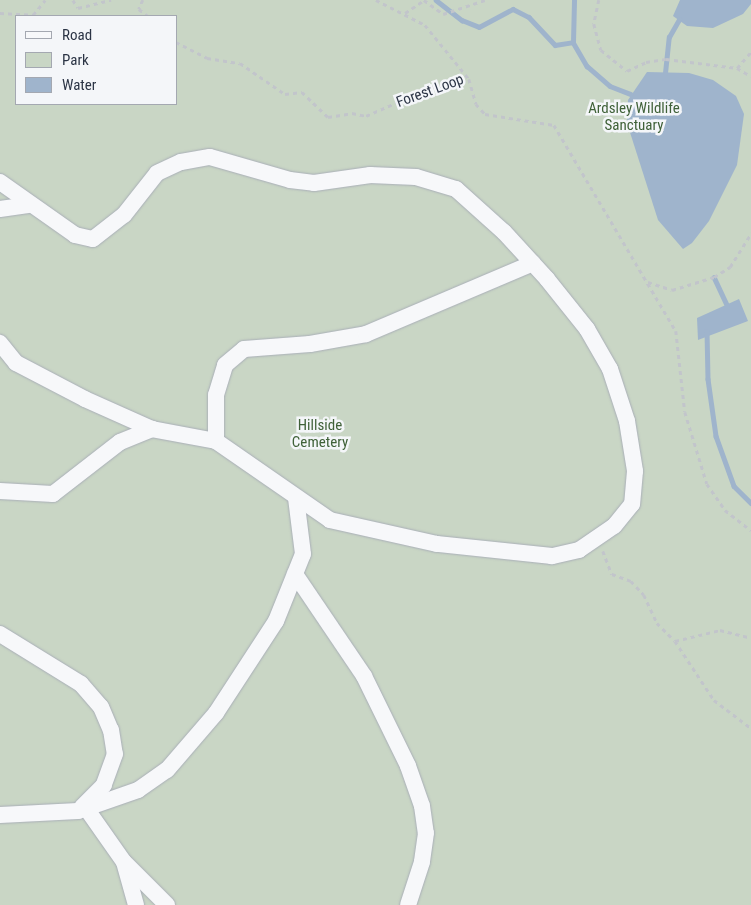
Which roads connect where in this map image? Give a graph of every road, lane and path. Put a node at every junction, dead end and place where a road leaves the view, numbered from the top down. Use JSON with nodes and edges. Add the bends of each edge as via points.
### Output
{"nodes":[{"id":1,"x":45,"y":0,"type":"edge"},
{"id":2,"x":73,"y":0,"type":"edge"},
{"id":3,"x":111,"y":0,"type":"edge"},
{"id":4,"x":143,"y":0,"type":"edge"},
{"id":5,"x":376,"y":0,"type":"edge"},
{"id":6,"x":424,"y":0,"type":"edge"},
{"id":7,"x":484,"y":0,"type":"edge"},
{"id":8,"x":599,"y":0,"type":"edge"},
{"id":9,"x":0,"y":13,"type":"edge"},
{"id":10,"x":405,"y":13,"type":"junction"},
{"id":11,"x":147,"y":15,"type":"edge"},
{"id":12,"x":178,"y":43,"type":"edge"},
{"id":13,"x":751,"y":52,"type":"edge"},
{"id":14,"x":737,"y":68,"type":"junction"},
{"id":15,"x":751,"y":76,"type":"edge"},
{"id":16,"x":470,"y":79,"type":"junction"},
{"id":17,"x":0,"y":182,"type":"edge"},
{"id":18,"x":30,"y":205,"type":"junction"},
{"id":19,"x":0,"y":209,"type":"edge"},
{"id":20,"x":751,"y":233,"type":"edge"},
{"id":21,"x":533,"y":263,"type":"junction"},
{"id":22,"x":647,"y":281,"type":"junction"},
{"id":23,"x":0,"y":343,"type":"edge"},
{"id":24,"x":152,"y":429,"type":"junction"},
{"id":25,"x":216,"y":441,"type":"junction"},
{"id":26,"x":0,"y":491,"type":"edge"},
{"id":27,"x":296,"y":498,"type":"junction"},
{"id":28,"x":751,"y":530,"type":"edge"},
{"id":29,"x":597,"y":538,"type":"junction"},
{"id":30,"x":295,"y":574,"type":"junction"},
{"id":31,"x":0,"y":634,"type":"edge"},
{"id":32,"x":751,"y":638,"type":"edge"},
{"id":33,"x":674,"y":641,"type":"junction"},
{"id":34,"x":751,"y":728,"type":"edge"},
{"id":35,"x":82,"y":809,"type":"junction"},
{"id":36,"x":0,"y":815,"type":"edge"},
{"id":37,"x":124,"y":862,"type":"junction"},
{"id":38,"x":136,"y":905,"type":"edge"},
{"id":39,"x":167,"y":905,"type":"edge"},
{"id":40,"x":408,"y":905,"type":"edge"}],
"edges":[{"from":1,"to":9,"type":"path","via":[[33,15]]},
{"from":2,"to":3,"type":"path","via":[[78,8]]},
{"from":4,"to":11,"type":"path","via":[[139,9]]},
{"from":5,"to":10,"type":"path","name":"Forest Loop"},
{"from":6,"to":7,"type":"path","via":[[443,14]]},
{"from":6,"to":10,"type":"path"},
{"from":8,"to":14,"type":"path","via":[[594,24],[601,50],[626,71],[646,62],[666,59]]},
{"from":10,"to":16,"type":"path","name":"Forest Loop","via":[[425,25]]},
{"from":12,"to":16,"type":"path","name":"Forest Loop","via":[[207,58],[223,57],[240,63],[285,94],[302,92],[328,117],[352,113],[366,116],[432,87],[447,88]]},
{"from":13,"to":14,"type":"path"},
{"from":14,"to":15,"type":"path"},
{"from":16,"to":22,"type":"path","via":[[476,104],[485,114],[554,125]]},
{"from":17,"to":18,"type":"lane"},
{"from":18,"to":19,"type":"lane"},
{"from":18,"to":21,"type":"lane","via":[[75,235],[93,238],[124,215],[157,173],[181,162],[210,157],[244,169],[314,183],[370,175],[416,177],[456,189]]},
{"from":20,"to":22,"type":"path","via":[[730,267],[714,277],[672,290]]},
{"from":21,"to":25,"type":"lane","via":[[366,334],[310,344],[244,349],[226,365],[216,395]]},
{"from":21,"to":29,"type":"lane","via":[[587,329],[610,369],[627,421],[635,471],[632,504],[614,526]]},
{"from":22,"to":28,"type":"path","via":[[676,331],[685,412],[708,484],[725,510]]},
{"from":23,"to":24,"type":"lane","via":[[16,363]]},
{"from":24,"to":25,"type":"lane"},
{"from":24,"to":26,"type":"lane","via":[[120,442],[53,494]]},
{"from":25,"to":27,"type":"lane"},
{"from":27,"to":29,"type":"lane","via":[[330,520],[437,544],[552,556],[579,550]]},
{"from":27,"to":30,"type":"lane","via":[[303,554]]},
{"from":29,"to":33,"type":"path","via":[[612,574],[631,581],[644,595],[657,623]]},
{"from":30,"to":35,"type":"lane","via":[[276,621],[216,713],[167,770],[138,790]]},
{"from":30,"to":40,"type":"lane","via":[[364,676],[408,766],[422,806],[426,833],[422,862]]},
{"from":31,"to":35,"type":"lane","via":[[80,684],[100,707],[112,730],[115,754],[104,785]]},
{"from":32,"to":33,"type":"path","via":[[720,630]]},
{"from":33,"to":34,"type":"path","via":[[714,700]]},
{"from":35,"to":36,"type":"lane"},
{"from":35,"to":37,"type":"lane"},
{"from":37,"to":38,"type":"lane"},
{"from":37,"to":39,"type":"lane"}]}
